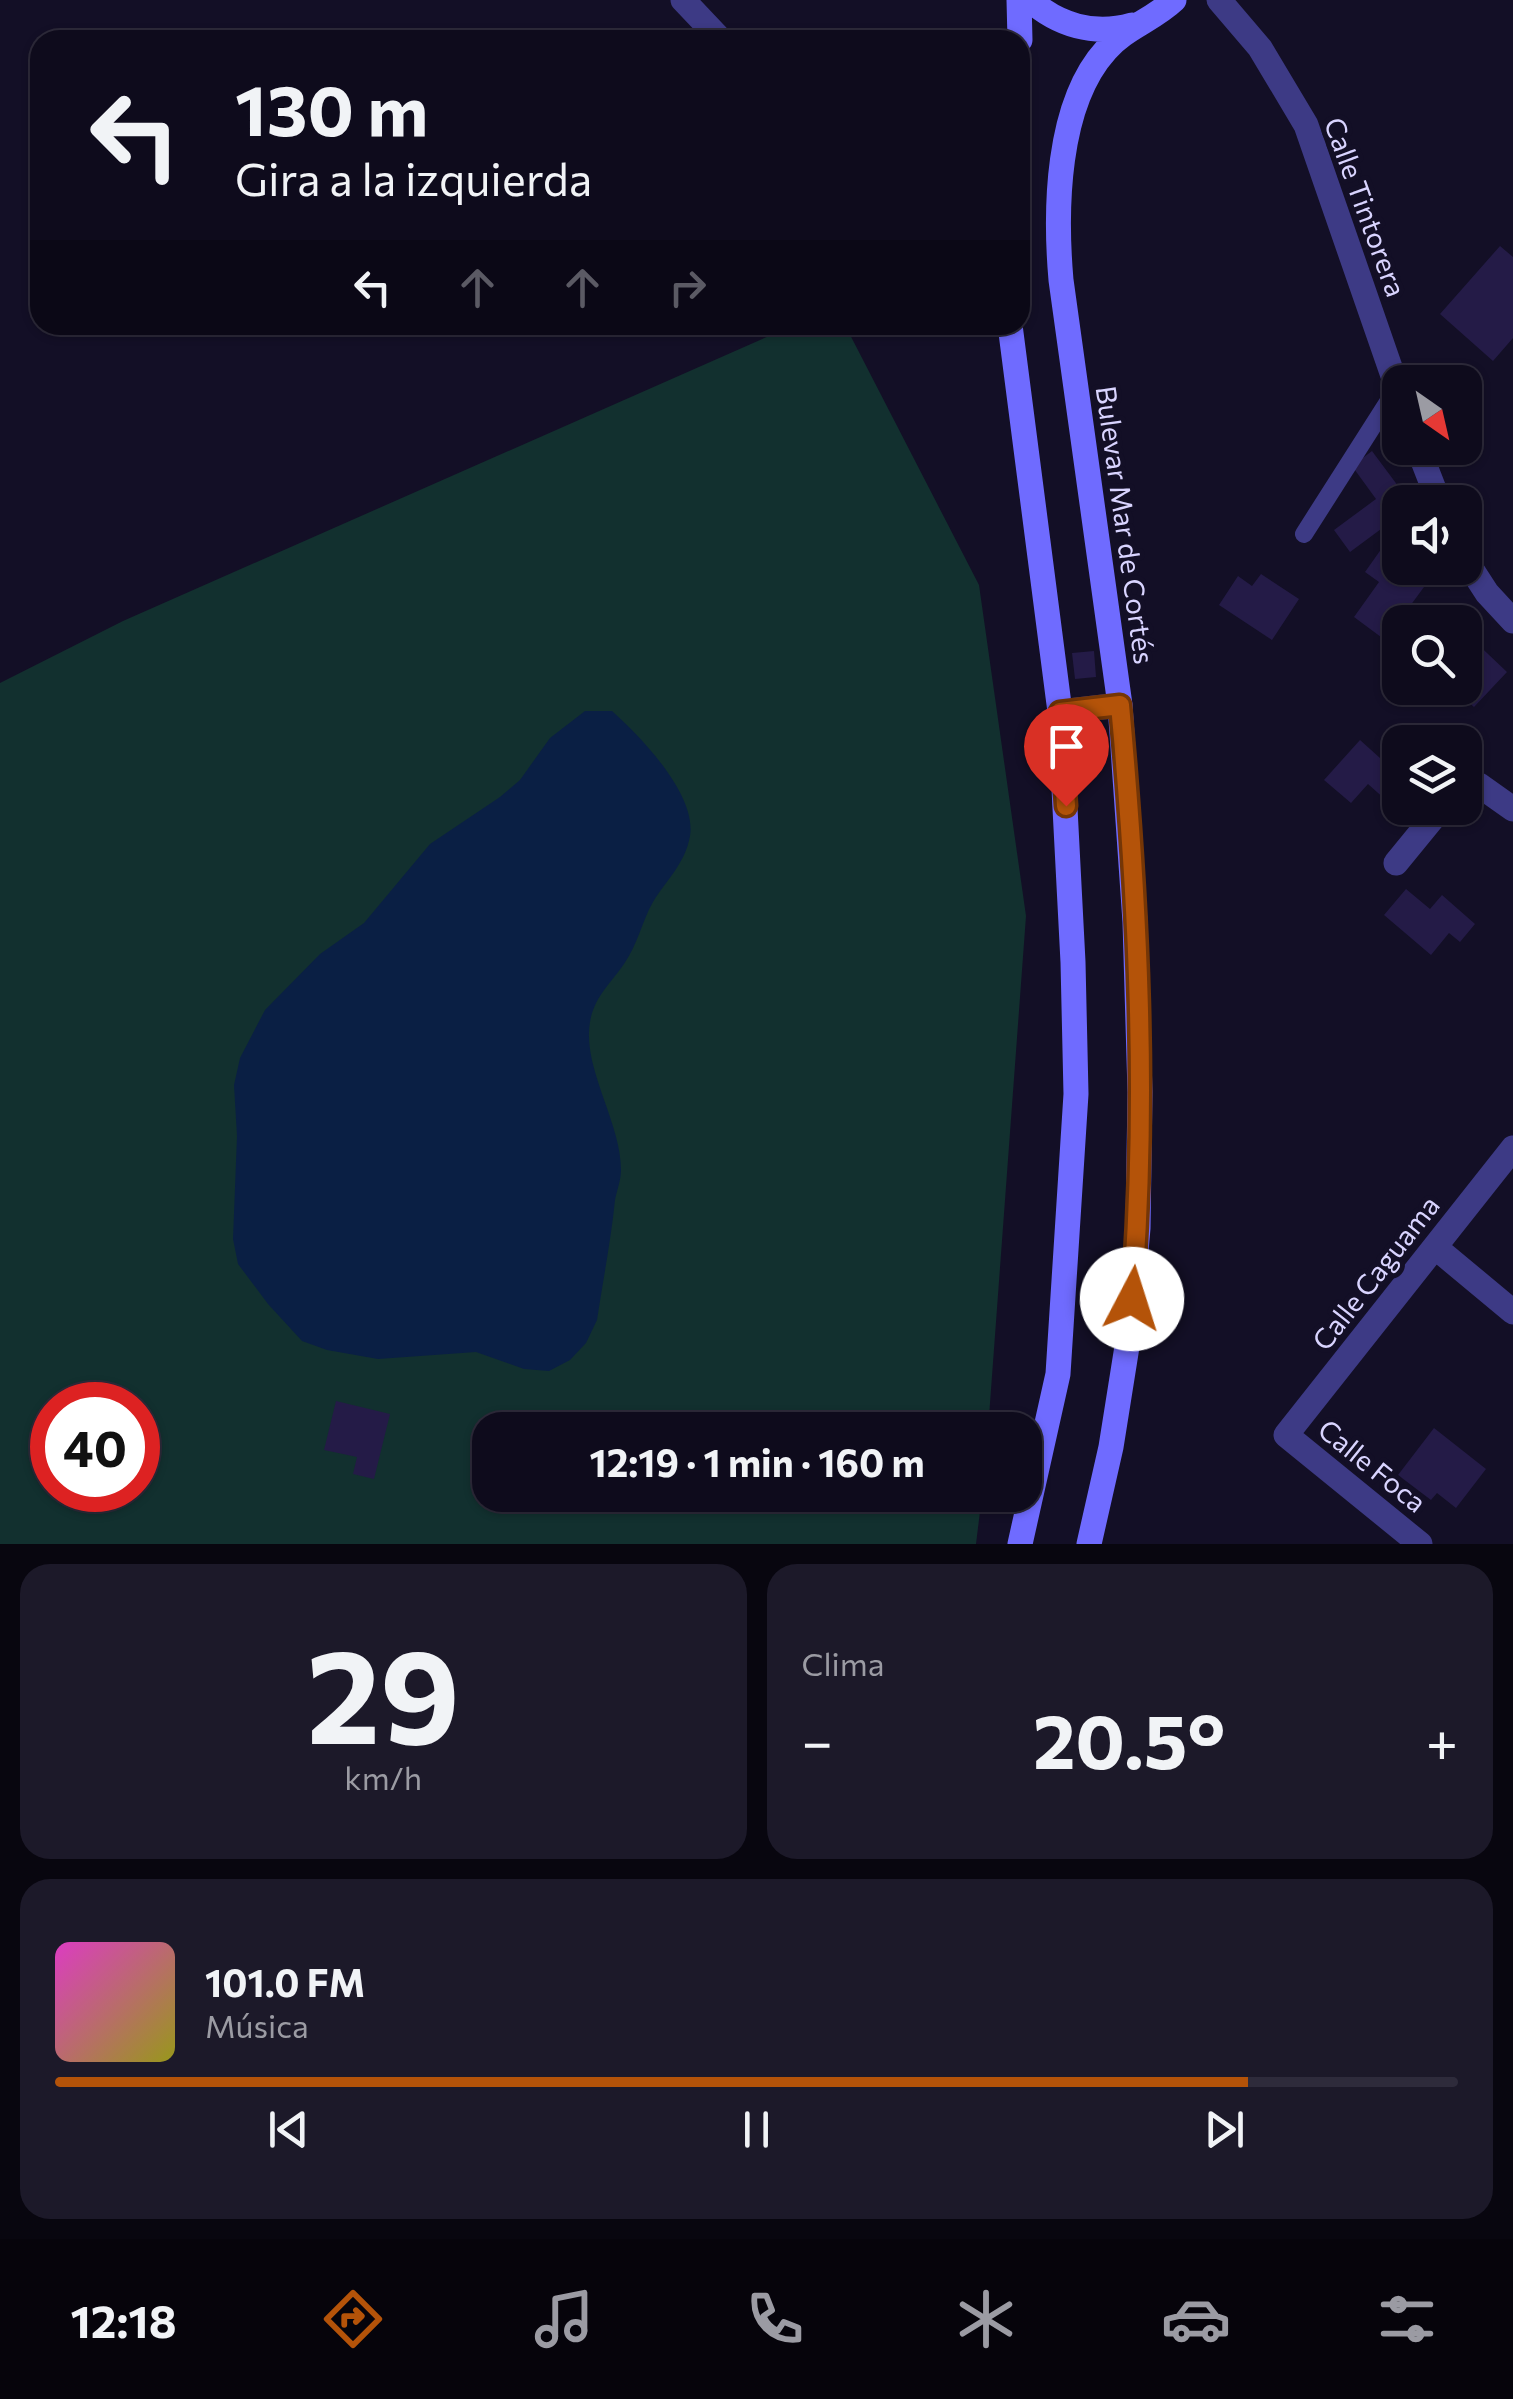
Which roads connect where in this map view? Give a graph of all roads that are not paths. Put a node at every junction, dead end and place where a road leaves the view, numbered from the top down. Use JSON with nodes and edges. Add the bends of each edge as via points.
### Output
{"nodes":[{"id":1,"x":683,"y":0,"type":"edge"},
{"id":2,"x":1019,"y":0,"type":"edge"},
{"id":3,"x":1030,"y":0,"type":"edge"},
{"id":4,"x":1174,"y":0,"type":"edge"},
{"id":5,"x":1220,"y":0,"type":"edge"},
{"id":6,"x":1146,"y":20,"type":"junction"},
{"id":7,"x":712,"y":30,"type":"edge"},
{"id":8,"x":1020,"y":30,"type":"edge"},
{"id":9,"x":1011,"y":335,"type":"edge"},
{"id":10,"x":1390,"y":365,"type":"edge"},
{"id":11,"x":1382,"y":417,"type":"edge"},
{"id":12,"x":1304,"y":534,"type":"dead end"},
{"id":13,"x":1482,"y":585,"type":"edge"},
{"id":14,"x":1513,"y":622,"type":"edge"},
{"id":15,"x":1120,"y":705,"type":"junction"},
{"id":16,"x":1060,"y":712,"type":"junction"},
{"id":17,"x":1482,"y":787,"type":"edge"},
{"id":18,"x":1513,"y":808,"type":"edge"},
{"id":19,"x":1427,"y":825,"type":"edge"},
{"id":20,"x":1396,"y":863,"type":"dead end"},
{"id":21,"x":1513,"y":1148,"type":"edge"},
{"id":22,"x":1435,"y":1247,"type":"junction"},
{"id":23,"x":1513,"y":1312,"type":"edge"},
{"id":24,"x":1286,"y":1434,"type":"joint"},
{"id":25,"x":1020,"y":1544,"type":"edge"},
{"id":26,"x":1089,"y":1544,"type":"edge"},
{"id":27,"x":1420,"y":1544,"type":"edge"}],
"edges":[{"from":1,"to":7,"type":"street"},
{"from":2,"to":8,"type":"street"},
{"from":3,"to":6,"type":"street","name":"Bulevar Mar de Cortés","via":[[1082,28]]},
{"from":4,"to":6,"type":"street","name":"Bulevar Mar de Cortés"},
{"from":5,"to":10,"type":"street","name":"Calle Tintorera","via":[[1260,48],[1306,125]]},
{"from":6,"to":15,"type":"street","name":"Bulevar Mar de Cortés","via":[[1103,53],[1087,79],[1064,152],[1058,206],[1060,280]]},
{"from":9,"to":16,"type":"street"},
{"from":11,"to":12,"type":"lane"},
{"from":13,"to":14,"type":"street"},
{"from":15,"to":16,"type":"street"},
{"from":15,"to":26,"type":"street","name":"Bulevar Mar de Cortés","via":[[1135,922],[1138,1228],[1129,1334]]},
{"from":16,"to":25,"type":"street","via":[[1075,1114],[1058,1374]]},
{"from":17,"to":18,"type":"street"},
{"from":19,"to":20,"type":"street"},
{"from":21,"to":22,"type":"street","name":"Calle Caguama"},
{"from":22,"to":23,"type":"street"},
{"from":22,"to":24,"type":"street","name":"Calle Caguama"},
{"from":24,"to":27,"type":"street","name":"Calle Foca"}]}
